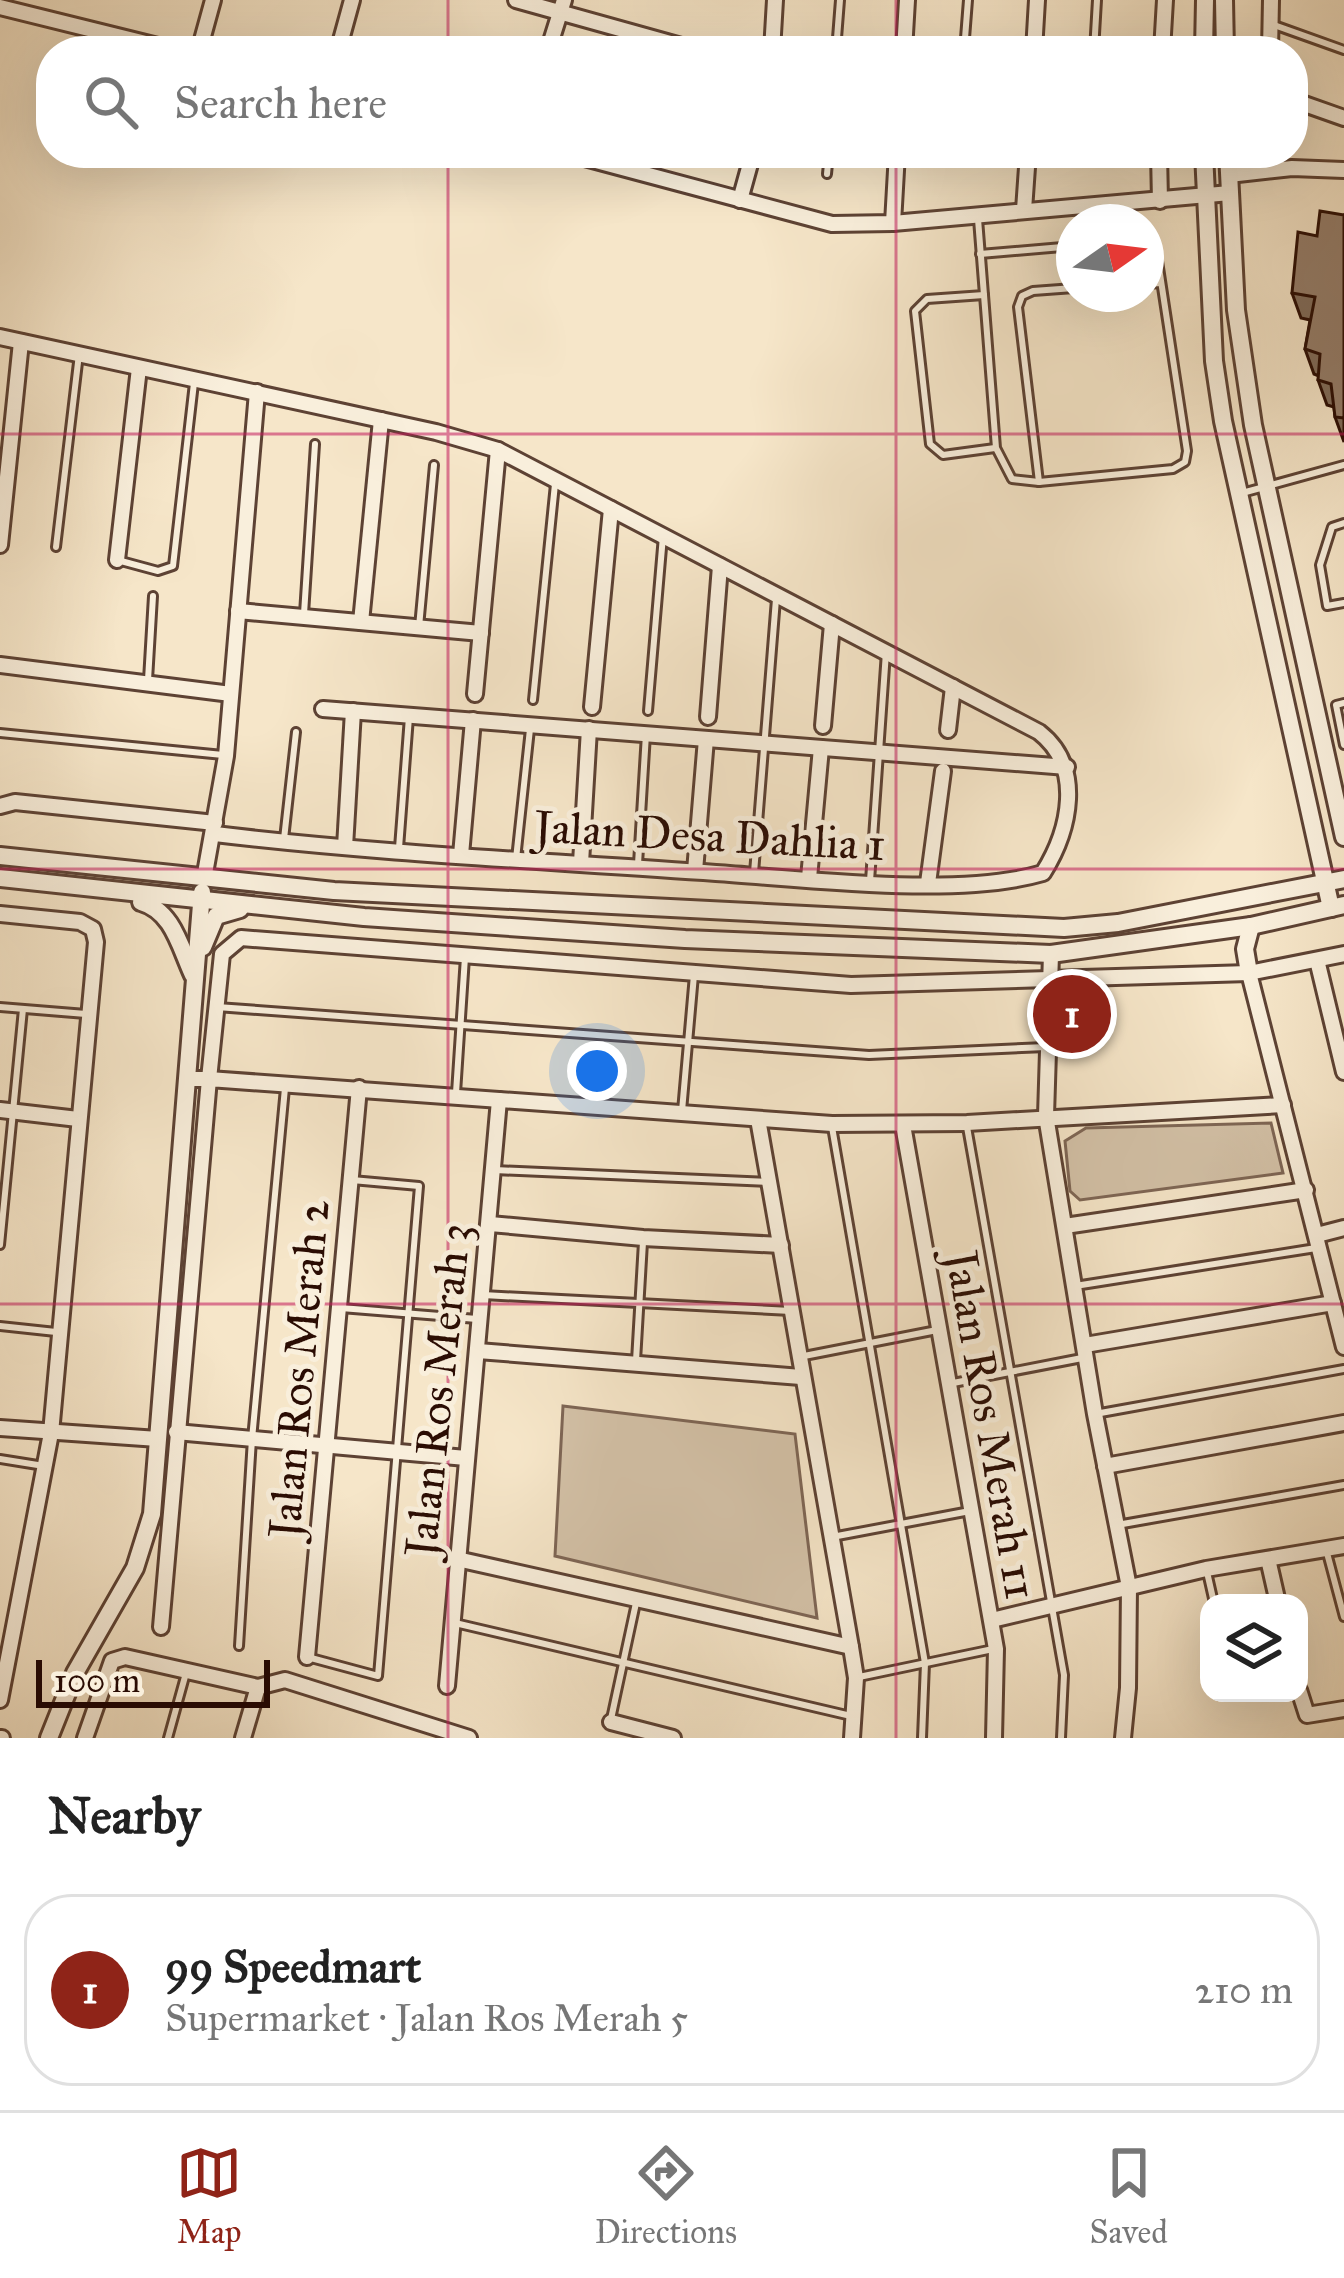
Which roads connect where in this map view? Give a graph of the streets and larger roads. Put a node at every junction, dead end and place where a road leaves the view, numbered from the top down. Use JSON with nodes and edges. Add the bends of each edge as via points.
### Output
{"nodes":[{"id":1,"x":213,"y":0,"type":"edge"},
{"id":2,"x":352,"y":0,"type":"edge"},
{"id":3,"x":516,"y":0,"type":"edge"},
{"id":4,"x":775,"y":0,"type":"edge"},
{"id":5,"x":907,"y":0,"type":"edge"},
{"id":6,"x":1037,"y":0,"type":"edge"},
{"id":7,"x":1165,"y":0,"type":"edge"},
{"id":8,"x":1204,"y":0,"type":"edge"},
{"id":9,"x":1224,"y":0,"type":"edge"},
{"id":10,"x":1271,"y":0,"type":"edge"},
{"id":11,"x":8,"y":6,"type":"edge"},
{"id":12,"x":562,"y":6,"type":"edge"},
{"id":13,"x":121,"y":36,"type":"edge"},
{"id":14,"x":203,"y":36,"type":"edge"},
{"id":15,"x":342,"y":36,"type":"edge"},
{"id":16,"x":553,"y":36,"type":"edge"},
{"id":17,"x":653,"y":36,"type":"edge"},
{"id":18,"x":773,"y":36,"type":"edge"},
{"id":19,"x":905,"y":36,"type":"edge"},
{"id":20,"x":1035,"y":36,"type":"edge"},
{"id":21,"x":1163,"y":36,"type":"edge"},
{"id":22,"x":1204,"y":36,"type":"edge"},
{"id":23,"x":1225,"y":36,"type":"edge"},
{"id":24,"x":1270,"y":36,"type":"edge"},
{"id":25,"x":1308,"y":105,"type":"edge"},
{"id":26,"x":1344,"y":118,"type":"edge"},
{"id":27,"x":622,"y":168,"type":"edge"},
{"id":28,"x":749,"y":168,"type":"edge"},
{"id":29,"x":897,"y":168,"type":"edge"},
{"id":30,"x":1027,"y":168,"type":"edge"},
{"id":31,"x":1160,"y":168,"type":"edge"},
{"id":32,"x":1204,"y":168,"type":"edge"},
{"id":33,"x":1229,"y":168,"type":"edge"},
{"id":34,"x":1344,"y":170,"type":"edge"},
{"id":35,"x":1230,"y":184,"type":"junction"},
{"id":36,"x":1204,"y":196,"type":"junction"},
{"id":37,"x":740,"y":200,"type":"junction"},
{"id":38,"x":1160,"y":200,"type":"junction"},
{"id":39,"x":1024,"y":211,"type":"junction"},
{"id":40,"x":893,"y":223,"type":"junction"},
{"id":41,"x":0,"y":337,"type":"edge"},
{"id":42,"x":21,"y":342,"type":"junction"},
{"id":43,"x":139,"y":368,"type":"junction"},
{"id":44,"x":257,"y":392,"type":"junction"},
{"id":45,"x":381,"y":420,"type":"junction"},
{"id":46,"x":498,"y":450,"type":"junction"},
{"id":47,"x":611,"y":509,"type":"junction"},
{"id":48,"x":0,"y":545,"type":"edge"},
{"id":49,"x":117,"y":560,"type":"road end"},
{"id":50,"x":720,"y":566,"type":"junction"},
{"id":51,"x":238,"y":611,"type":"junction"},
{"id":52,"x":361,"y":622,"type":"junction"},
{"id":53,"x":832,"y":624,"type":"junction"},
{"id":54,"x":481,"y":633,"type":"junction"},
{"id":55,"x":0,"y":664,"type":"edge"},
{"id":56,"x":952,"y":687,"type":"junction"},
{"id":57,"x":231,"y":694,"type":"junction"},
{"id":58,"x":475,"y":694,"type":"dead end"},
{"id":59,"x":592,"y":707,"type":"dead end"},
{"id":60,"x":323,"y":709,"type":"dead end"},
{"id":61,"x":352,"y":711,"type":"junction"},
{"id":62,"x":708,"y":716,"type":"dead end"},
{"id":63,"x":473,"y":720,"type":"junction"},
{"id":64,"x":823,"y":726,"type":"dead end"},
{"id":65,"x":590,"y":729,"type":"junction"},
{"id":66,"x":948,"y":730,"type":"dead end"},
{"id":67,"x":706,"y":739,"type":"junction"},
{"id":68,"x":821,"y":748,"type":"junction"},
{"id":69,"x":1067,"y":767,"type":"junction"},
{"id":70,"x":943,"y":771,"type":"dead end"},
{"id":71,"x":0,"y":806,"type":"edge"},
{"id":72,"x":215,"y":828,"type":"junction"},
{"id":73,"x":1344,"y":837,"type":"edge"},
{"id":74,"x":345,"y":848,"type":"junction"},
{"id":75,"x":461,"y":855,"type":"junction"},
{"id":76,"x":0,"y":856,"type":"edge"},
{"id":77,"x":581,"y":863,"type":"junction"},
{"id":78,"x":695,"y":871,"type":"junction"},
{"id":79,"x":0,"y":878,"type":"edge"},
{"id":80,"x":809,"y":878,"type":"junction"},
{"id":81,"x":204,"y":879,"type":"junction"},
{"id":82,"x":1335,"y":880,"type":"edge"},
{"id":83,"x":928,"y":883,"type":"junction"},
{"id":84,"x":97,"y":889,"type":"junction"},
{"id":85,"x":200,"y":902,"type":"junction"},
{"id":86,"x":257,"y":904,"type":"junction"},
{"id":87,"x":1340,"y":909,"type":"edge"},
{"id":88,"x":0,"y":914,"type":"edge"},
{"id":89,"x":1251,"y":926,"type":"junction"},
{"id":90,"x":1051,"y":954,"type":"junction"},
{"id":91,"x":1344,"y":954,"type":"edge"},
{"id":92,"x":1317,"y":960,"type":"junction"},
{"id":93,"x":1249,"y":973,"type":"junction"},
{"id":94,"x":193,"y":976,"type":"junction"},
{"id":95,"x":1052,"y":981,"type":"junction"},
{"id":96,"x":1340,"y":1037,"type":"edge"},
{"id":97,"x":1344,"y":1072,"type":"edge"},
{"id":98,"x":187,"y":1079,"type":"junction"},
{"id":99,"x":209,"y":1079,"type":"junction"},
{"id":100,"x":359,"y":1088,"type":"junction"},
{"id":101,"x":499,"y":1100,"type":"junction"},
{"id":102,"x":1283,"y":1105,"type":"junction"},
{"id":103,"x":6,"y":1111,"type":"edge"},
{"id":104,"x":1046,"y":1116,"type":"junction"},
{"id":105,"x":758,"y":1118,"type":"junction"},
{"id":106,"x":78,"y":1119,"type":"junction"},
{"id":107,"x":902,"y":1125,"type":"junction"},
{"id":108,"x":1306,"y":1190,"type":"junction"},
{"id":109,"x":490,"y":1225,"type":"junction"},
{"id":110,"x":1065,"y":1226,"type":"junction"},
{"id":111,"x":1344,"y":1228,"type":"edge"},
{"id":112,"x":1318,"y":1241,"type":"junction"},
{"id":113,"x":781,"y":1245,"type":"junction"},
{"id":114,"x":1333,"y":1303,"type":"junction"},
{"id":115,"x":1344,"y":1347,"type":"edge"},
{"id":116,"x":478,"y":1351,"type":"junction"},
{"id":117,"x":1085,"y":1351,"type":"junction"},
{"id":118,"x":801,"y":1377,"type":"junction"},
{"id":119,"x":1344,"y":1423,"type":"edge"},
{"id":120,"x":0,"y":1428,"type":"edge"},
{"id":121,"x":180,"y":1432,"type":"junction"},
{"id":122,"x":51,"y":1433,"type":"junction"},
{"id":123,"x":159,"y":1434,"type":"junction"},
{"id":124,"x":327,"y":1445,"type":"junction"},
{"id":125,"x":466,"y":1458,"type":"junction"},
{"id":126,"x":1105,"y":1466,"type":"junction"},
{"id":127,"x":1344,"y":1546,"type":"edge"},
{"id":128,"x":457,"y":1559,"type":"junction"},
{"id":129,"x":1268,"y":1559,"type":"junction"},
{"id":130,"x":1129,"y":1586,"type":"junction"},
{"id":131,"x":1276,"y":1594,"type":"edge"},
{"id":132,"x":992,"y":1620,"type":"junction"},
{"id":133,"x":160,"y":1627,"type":"dead end"},
{"id":134,"x":851,"y":1647,"type":"junction"},
{"id":135,"x":307,"y":1657,"type":"road end"},
{"id":136,"x":447,"y":1686,"type":"dead end"},
{"id":137,"x":258,"y":1688,"type":"junction"},
{"id":138,"x":0,"y":1700,"type":"edge"},
{"id":139,"x":1302,"y":1702,"type":"edge"},
{"id":140,"x":1344,"y":1708,"type":"edge"},
{"id":141,"x":610,"y":1722,"type":"road end"},
{"id":142,"x":460,"y":1737,"type":"edge"},
{"id":143,"x":49,"y":1738,"type":"edge"},
{"id":144,"x":85,"y":1738,"type":"edge"},
{"id":145,"x":243,"y":1738,"type":"edge"},
{"id":146,"x":673,"y":1738,"type":"edge"},
{"id":147,"x":852,"y":1738,"type":"edge"},
{"id":148,"x":994,"y":1738,"type":"edge"},
{"id":149,"x":1123,"y":1738,"type":"edge"}],
"edges":[{"from":1,"to":14,"type":"street"},
{"from":2,"to":15,"type":"street"},
{"from":3,"to":12,"type":"street"},
{"from":4,"to":18,"type":"street"},
{"from":5,"to":19,"type":"street"},
{"from":6,"to":20,"type":"street"},
{"from":7,"to":21,"type":"street"},
{"from":8,"to":22,"type":"street"},
{"from":9,"to":23,"type":"street"},
{"from":10,"to":24,"type":"street"},
{"from":11,"to":13,"type":"street"},
{"from":12,"to":16,"type":"street"},
{"from":12,"to":17,"type":"street"},
{"from":25,"to":26,"type":"street"},
{"from":27,"to":37,"type":"street"},
{"from":28,"to":37,"type":"street"},
{"from":29,"to":40,"type":"street"},
{"from":30,"to":39,"type":"street"},
{"from":31,"to":38,"type":"street"},
{"from":32,"to":36,"type":"street"},
{"from":33,"to":35,"type":"street"},
{"from":34,"to":35,"type":"street","via":[[1292,168]]},
{"from":35,"to":36,"type":"street"},
{"from":35,"to":73,"type":"street","via":[[1236,310],[1266,486]]},
{"from":36,"to":38,"type":"street"},
{"from":36,"to":82,"type":"street","via":[[1214,362],[1238,494]]},
{"from":37,"to":40,"type":"street","via":[[832,224]]},
{"from":38,"to":39,"type":"street"},
{"from":39,"to":40,"type":"street"},
{"from":41,"to":42,"type":"street"},
{"from":42,"to":43,"type":"street"},
{"from":42,"to":48,"type":"street"},
{"from":43,"to":44,"type":"street"},
{"from":43,"to":49,"type":"street"},
{"from":44,"to":45,"type":"street"},
{"from":44,"to":51,"type":"street"},
{"from":45,"to":46,"type":"street"},
{"from":45,"to":52,"type":"street"},
{"from":46,"to":47,"type":"street"},
{"from":46,"to":54,"type":"street"},
{"from":47,"to":50,"type":"street"},
{"from":47,"to":59,"type":"street"},
{"from":50,"to":53,"type":"street"},
{"from":50,"to":62,"type":"street"},
{"from":51,"to":52,"type":"street"},
{"from":51,"to":57,"type":"street"},
{"from":52,"to":54,"type":"street"},
{"from":53,"to":56,"type":"street"},
{"from":53,"to":64,"type":"street"},
{"from":54,"to":58,"type":"street"},
{"from":55,"to":57,"type":"street"},
{"from":56,"to":66,"type":"street"},
{"from":56,"to":69,"type":"street","via":[[1039,732]]},
{"from":57,"to":72,"type":"street"},
{"from":60,"to":61,"type":"street"},
{"from":61,"to":63,"type":"street"},
{"from":61,"to":74,"type":"street"},
{"from":63,"to":65,"type":"street"},
{"from":63,"to":75,"type":"street"},
{"from":65,"to":67,"type":"street"},
{"from":65,"to":77,"type":"street"},
{"from":67,"to":68,"type":"street"},
{"from":67,"to":78,"type":"street"},
{"from":68,"to":69,"type":"street"},
{"from":68,"to":80,"type":"street"},
{"from":69,"to":83,"type":"street","name":"Jalan Desa Dahlia 1","via":[[1060,847],[1043,873],[1013,882]]},
{"from":70,"to":83,"type":"street"},
{"from":71,"to":72,"type":"street","name":"Jalan Desa Dahlia 1"},
{"from":72,"to":74,"type":"street","name":"Jalan Desa Dahlia 1"},
{"from":72,"to":81,"type":"street"},
{"from":74,"to":75,"type":"street","name":"Jalan Desa Dahlia 1"},
{"from":75,"to":77,"type":"street","name":"Jalan Desa Dahlia 1"},
{"from":76,"to":81,"type":"street"},
{"from":77,"to":78,"type":"street","name":"Jalan Desa Dahlia 1"},
{"from":78,"to":80,"type":"street","name":"Jalan Desa Dahlia 1"},
{"from":79,"to":84,"type":"street"},
{"from":80,"to":83,"type":"street","name":"Jalan Desa Dahlia 1"},
{"from":81,"to":82,"type":"street","via":[[1064,928]]},
{"from":81,"to":85,"type":"street"},
{"from":82,"to":87,"type":"street"},
{"from":84,"to":85,"type":"street"},
{"from":84,"to":94,"type":"street","via":[[153,905],[168,918]]},
{"from":85,"to":86,"type":"street"},
{"from":85,"to":94,"type":"street"},
{"from":86,"to":90,"type":"street","via":[[685,939]]},
{"from":86,"to":94,"type":"street","via":[[216,916]]},
{"from":87,"to":89,"type":"street"},
{"from":88,"to":106,"type":"street","via":[[93,928]]},
{"from":89,"to":90,"type":"street"},
{"from":89,"to":93,"type":"street"},
{"from":90,"to":95,"type":"street"},
{"from":91,"to":92,"type":"street"},
{"from":92,"to":93,"type":"street"},
{"from":92,"to":96,"type":"street"},
{"from":93,"to":95,"type":"street"},
{"from":93,"to":102,"type":"street"},
{"from":94,"to":98,"type":"street"},
{"from":95,"to":99,"type":"street","via":[[851,985],[241,938],[222,953]]},
{"from":95,"to":104,"type":"street"},
{"from":96,"to":97,"type":"street"},
{"from":98,"to":99,"type":"street"},
{"from":98,"to":123,"type":"street"},
{"from":99,"to":100,"type":"street"},
{"from":99,"to":121,"type":"street"},
{"from":100,"to":101,"type":"street"},
{"from":100,"to":124,"type":"street","name":"Jalan Ros Merah 2"},
{"from":101,"to":105,"type":"street"},
{"from":101,"to":109,"type":"street","name":"Jalan Ros Merah 3"},
{"from":102,"to":104,"type":"street"},
{"from":102,"to":108,"type":"street"},
{"from":103,"to":106,"type":"street"},
{"from":104,"to":107,"type":"street"},
{"from":104,"to":110,"type":"street"},
{"from":105,"to":107,"type":"street"},
{"from":105,"to":113,"type":"street"},
{"from":106,"to":122,"type":"street"},
{"from":107,"to":132,"type":"street","name":"Jalan Ros Merah 11"},
{"from":108,"to":110,"type":"street"},
{"from":108,"to":112,"type":"street"},
{"from":109,"to":113,"type":"street"},
{"from":109,"to":116,"type":"street","name":"Jalan Ros Merah 3"},
{"from":110,"to":117,"type":"street"},
{"from":111,"to":112,"type":"street"},
{"from":112,"to":114,"type":"street"},
{"from":113,"to":118,"type":"street"},
{"from":114,"to":115,"type":"street"},
{"from":114,"to":117,"type":"street"},
{"from":116,"to":118,"type":"street"},
{"from":116,"to":125,"type":"street","name":"Jalan Ros Merah 3"},
{"from":117,"to":126,"type":"street"},
{"from":118,"to":134,"type":"street"},
{"from":119,"to":126,"type":"street"},
{"from":120,"to":122,"type":"street"},
{"from":121,"to":123,"type":"street"},
{"from":121,"to":124,"type":"street"},
{"from":121,"to":133,"type":"street"},
{"from":122,"to":123,"type":"street"},
{"from":122,"to":138,"type":"street"},
{"from":123,"to":143,"type":"street","via":[[146,1542]]},
{"from":124,"to":125,"type":"street"},
{"from":124,"to":135,"type":"street","name":"Jalan Ros Merah 2"},
{"from":125,"to":128,"type":"street","name":"Jalan Ros Merah 3"},
{"from":126,"to":130,"type":"street"},
{"from":127,"to":129,"type":"street"},
{"from":128,"to":134,"type":"street"},
{"from":128,"to":136,"type":"street","name":"Jalan Ros Merah 3"},
{"from":129,"to":130,"type":"street"},
{"from":129,"to":131,"type":"street"},
{"from":130,"to":132,"type":"street"},
{"from":130,"to":149,"type":"street"},
{"from":132,"to":148,"type":"street","name":"Jalan Ros Merah 11"},
{"from":134,"to":147,"type":"street"},
{"from":137,"to":142,"type":"street","via":[[285,1680]]},
{"from":137,"to":144,"type":"street","via":[[125,1657],[112,1661]]},
{"from":137,"to":145,"type":"street"},
{"from":139,"to":140,"type":"street","via":[[1312,1717]]},
{"from":141,"to":146,"type":"street"}]}
